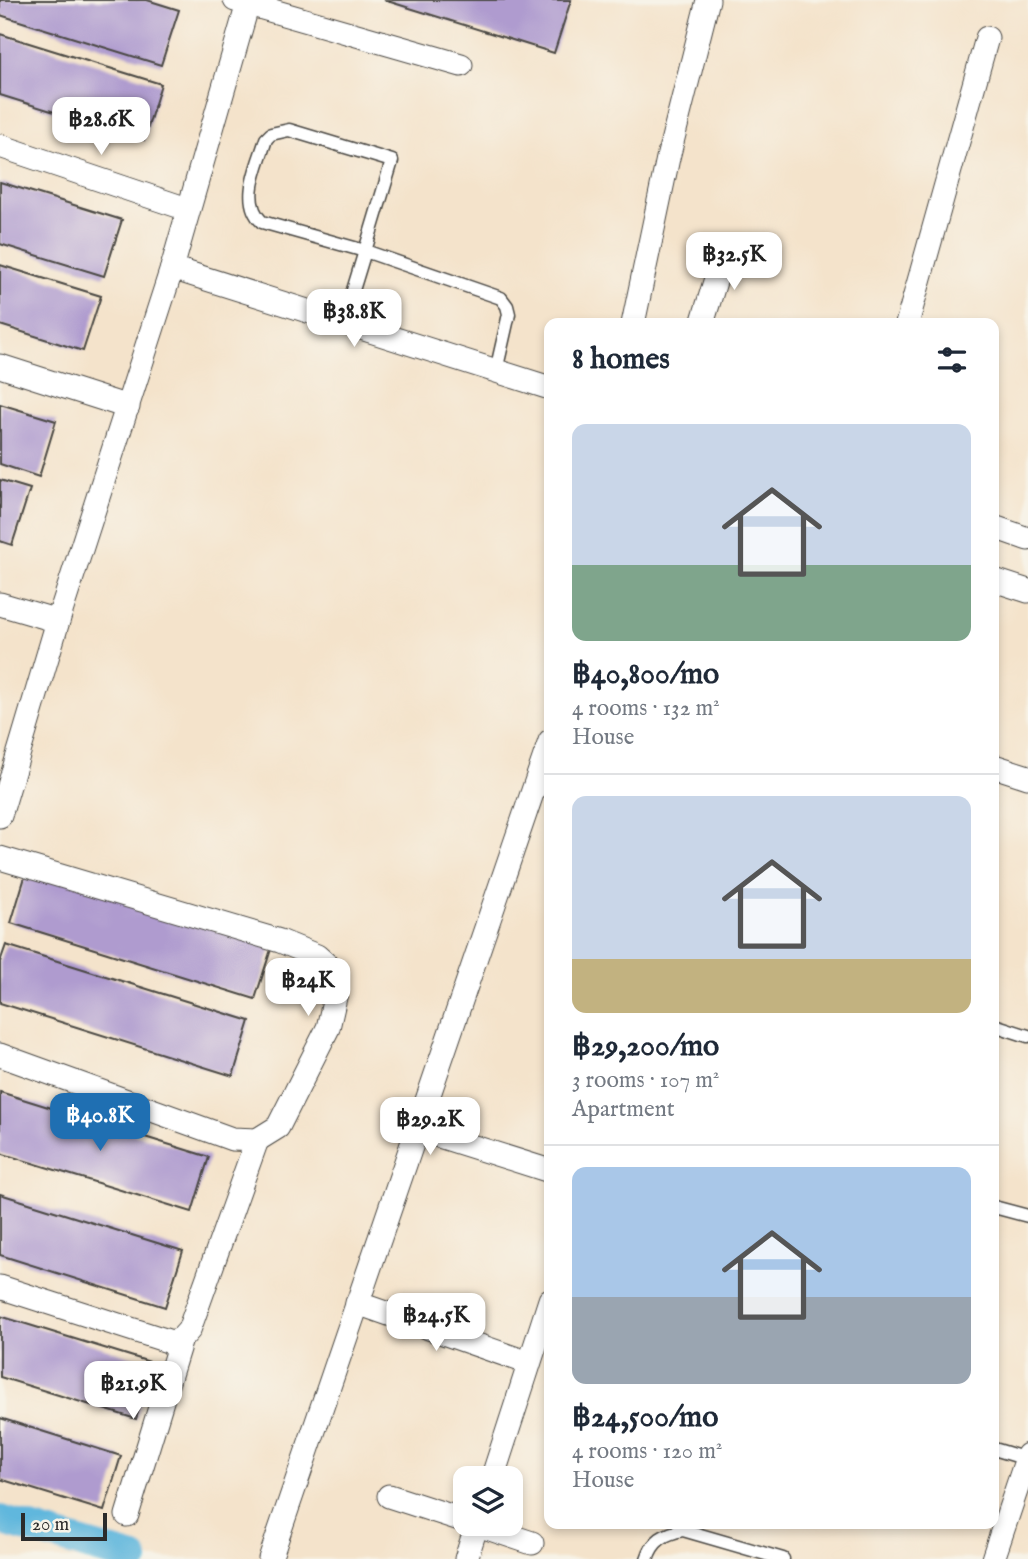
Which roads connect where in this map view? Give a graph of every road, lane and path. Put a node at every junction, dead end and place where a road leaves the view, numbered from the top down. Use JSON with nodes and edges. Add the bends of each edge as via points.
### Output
{"nodes":[{"id":1,"x":708,"y":0,"type":"edge"},
{"id":2,"x":244,"y":1,"type":"edge"},
{"id":3,"x":986,"y":38,"type":"dead end"},
{"id":4,"x":460,"y":65,"type":"dead end"},
{"id":5,"x":0,"y":146,"type":"edge"},
{"id":6,"x":187,"y":209,"type":"junction"},
{"id":7,"x":725,"y":249,"type":"dead end"},
{"id":8,"x":365,"y":251,"type":"junction"},
{"id":9,"x":172,"y":268,"type":"junction"},
{"id":10,"x":634,"y":318,"type":"edge"},
{"id":11,"x":704,"y":318,"type":"edge"},
{"id":12,"x":910,"y":318,"type":"edge"},
{"id":13,"x":343,"y":323,"type":"junction"},
{"id":14,"x":0,"y":366,"type":"edge"},
{"id":15,"x":496,"y":371,"type":"junction"},
{"id":16,"x":544,"y":386,"type":"edge"},
{"id":17,"x":128,"y":407,"type":"junction"},
{"id":18,"x":999,"y":529,"type":"edge"},
{"id":19,"x":1028,"y":539,"type":"edge"},
{"id":20,"x":999,"y":582,"type":"edge"},
{"id":21,"x":1028,"y":591,"type":"edge"},
{"id":22,"x":0,"y":604,"type":"edge"},
{"id":23,"x":58,"y":621,"type":"junction"},
{"id":24,"x":999,"y":768,"type":"edge"},
{"id":25,"x":544,"y":775,"type":"edge"},
{"id":26,"x":1028,"y":777,"type":"edge"},
{"id":27,"x":539,"y":803,"type":"edge"},
{"id":28,"x":0,"y":815,"type":"edge"},
{"id":29,"x":0,"y":858,"type":"edge"},
{"id":30,"x":999,"y":1027,"type":"edge"},
{"id":31,"x":1028,"y":1036,"type":"edge"},
{"id":32,"x":0,"y":1055,"type":"edge"},
{"id":33,"x":417,"y":1129,"type":"junction"},
{"id":34,"x":257,"y":1140,"type":"junction"},
{"id":35,"x":544,"y":1169,"type":"edge"},
{"id":36,"x":999,"y":1207,"type":"edge"},
{"id":37,"x":1028,"y":1216,"type":"edge"},
{"id":38,"x":0,"y":1287,"type":"edge"},
{"id":39,"x":357,"y":1303,"type":"junction"},
{"id":40,"x":544,"y":1318,"type":"edge"},
{"id":41,"x":181,"y":1339,"type":"junction"},
{"id":42,"x":529,"y":1363,"type":"junction"},
{"id":43,"x":999,"y":1449,"type":"edge"},
{"id":44,"x":1027,"y":1457,"type":"edge"},
{"id":45,"x":496,"y":1466,"type":"edge"},
{"id":46,"x":389,"y":1496,"type":"dead end"},
{"id":47,"x":127,"y":1515,"type":"dead end"},
{"id":48,"x":453,"y":1517,"type":"edge"},
{"id":49,"x":473,"y":1536,"type":"edge"},
{"id":50,"x":511,"y":1536,"type":"edge"},
{"id":51,"x":532,"y":1543,"type":"dead end"},
{"id":52,"x":270,"y":1559,"type":"edge"},
{"id":53,"x":466,"y":1559,"type":"edge"},
{"id":54,"x":647,"y":1559,"type":"edge"},
{"id":55,"x":783,"y":1559,"type":"edge"},
{"id":56,"x":993,"y":1559,"type":"edge"}],
"edges":[{"from":1,"to":10,"type":"street"},
{"from":2,"to":4,"type":"street"},
{"from":2,"to":6,"type":"street"},
{"from":3,"to":12,"type":"street"},
{"from":5,"to":6,"type":"street"},
{"from":6,"to":9,"type":"street"},
{"from":7,"to":11,"type":"street"},
{"from":8,"to":8,"type":"lane","via":[[262,222],[256,216],[250,195],[271,134],[289,130],[392,161]]},
{"from":8,"to":13,"type":"lane"},
{"from":8,"to":15,"type":"lane","via":[[501,298],[509,314]]},
{"from":9,"to":13,"type":"street"},
{"from":9,"to":17,"type":"street"},
{"from":13,"to":15,"type":"street"},
{"from":14,"to":17,"type":"street"},
{"from":15,"to":16,"type":"street"},
{"from":17,"to":23,"type":"street"},
{"from":18,"to":19,"type":"street"},
{"from":20,"to":21,"type":"street"},
{"from":22,"to":23,"type":"street"},
{"from":23,"to":28,"type":"street"},
{"from":24,"to":26,"type":"street"},
{"from":25,"to":27,"type":"street"},
{"from":27,"to":33,"type":"street"},
{"from":29,"to":34,"type":"street","via":[[280,941],[317,956],[335,972],[336,993],[328,1028],[278,1127]]},
{"from":30,"to":31,"type":"lane"},
{"from":32,"to":34,"type":"street","via":[[232,1139]]},
{"from":33,"to":35,"type":"street"},
{"from":33,"to":39,"type":"street"},
{"from":34,"to":41,"type":"street","via":[[189,1330]]},
{"from":36,"to":37,"type":"lane"},
{"from":38,"to":41,"type":"street","via":[[171,1342]]},
{"from":39,"to":42,"type":"street"},
{"from":39,"to":52,"type":"street"},
{"from":40,"to":42,"type":"street"},
{"from":41,"to":47,"type":"street"},
{"from":42,"to":45,"type":"street"},
{"from":43,"to":44,"type":"lane"},
{"from":44,"to":56,"type":"street"},
{"from":46,"to":48,"type":"street"},
{"from":49,"to":53,"type":"street"},
{"from":50,"to":51,"type":"street"},
{"from":54,"to":55,"type":"lane","via":[[652,1545],[668,1533],[683,1530]]}]}
